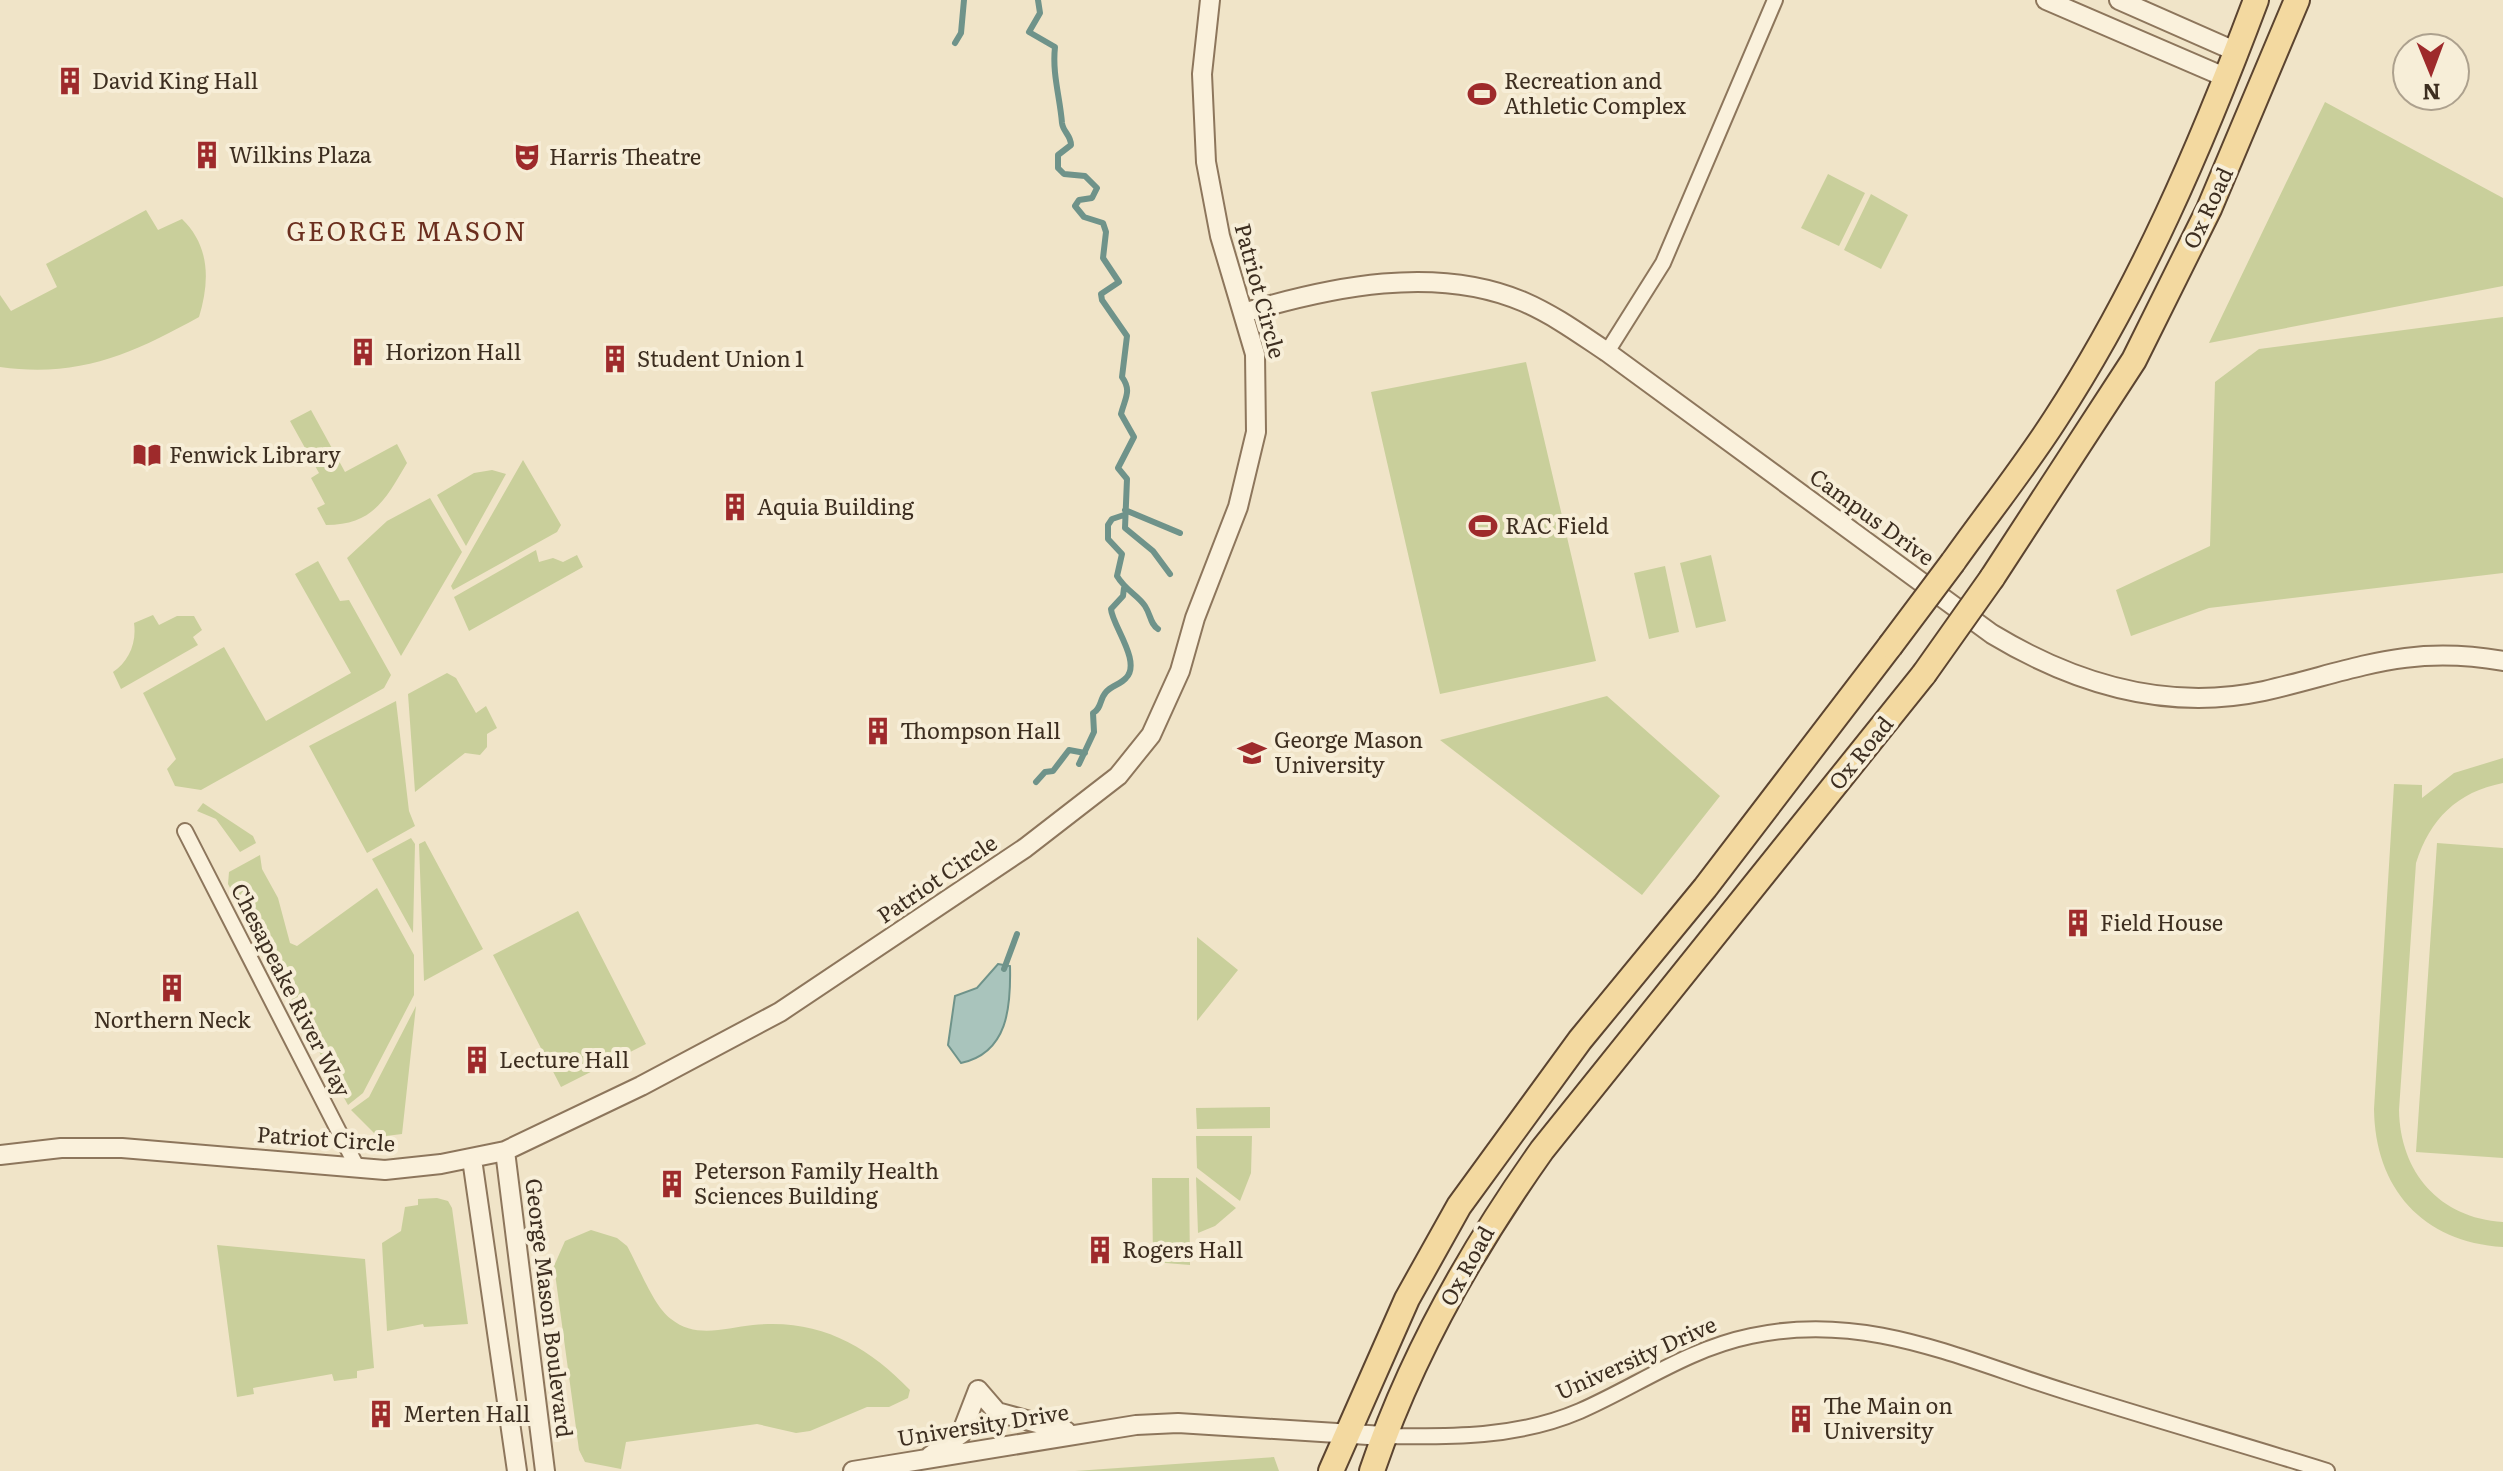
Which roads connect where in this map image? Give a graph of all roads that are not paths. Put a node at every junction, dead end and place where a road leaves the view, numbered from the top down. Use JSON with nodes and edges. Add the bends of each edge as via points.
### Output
{"nodes":[{"id":1,"x":1210,"y":0,"type":"edge"},
{"id":2,"x":1775,"y":0,"type":"edge"},
{"id":3,"x":2046,"y":0,"type":"edge"},
{"id":4,"x":2119,"y":0,"type":"edge"},
{"id":5,"x":2256,"y":0,"type":"edge"},
{"id":6,"x":2297,"y":0,"type":"edge"},
{"id":7,"x":2237,"y":52,"type":"junction"},
{"id":8,"x":2227,"y":78,"type":"junction"},
{"id":9,"x":1243,"y":313,"type":"junction"},
{"id":10,"x":1607,"y":352,"type":"junction"},
{"id":11,"x":2503,"y":661,"type":"edge"},
{"id":12,"x":185,"y":831,"type":"dead end"},
{"id":13,"x":505,"y":1151,"type":"junction"},
{"id":14,"x":0,"y":1155,"type":"edge"},
{"id":15,"x":472,"y":1159,"type":"junction"},
{"id":16,"x":358,"y":1169,"type":"junction"},
{"id":17,"x":1077,"y":1434,"type":"junction"},
{"id":18,"x":1345,"y":1435,"type":"junction"},
{"id":19,"x":1384,"y":1436,"type":"junction"},
{"id":20,"x":925,"y":1459,"type":"junction"},
{"id":21,"x":517,"y":1471,"type":"edge"},
{"id":22,"x":545,"y":1471,"type":"edge"},
{"id":23,"x":853,"y":1471,"type":"edge"},
{"id":24,"x":1331,"y":1471,"type":"edge"},
{"id":25,"x":1372,"y":1471,"type":"edge"},
{"id":26,"x":2327,"y":1471,"type":"edge"}],
"edges":[{"from":1,"to":9,"type":"street","name":"Patriot Circle","via":[[1202,74],[1206,162],[1220,236]]},
{"from":2,"to":10,"type":"street","via":[[1663,263]]},
{"from":3,"to":8,"type":"street"},
{"from":4,"to":7,"type":"street"},
{"from":5,"to":7,"type":"main road","name":"Ox Road"},
{"from":6,"to":19,"type":"main road","name":"Ox Road","bridge":true,"via":[[2209,209],[2134,360],[1924,674],[1507,1199],[1444,1305]]},
{"from":7,"to":8,"type":"main road","name":"Ox Road"},
{"from":8,"to":18,"type":"main road","name":"Ox Road","bridge":true,"via":[[2123,303],[2057,418],[1890,646],[1705,888],[1580,1040],[1459,1206],[1407,1299]]},
{"from":9,"to":10,"type":"street","name":"Campus Drive","via":[[1335,290],[1427,282],[1520,301]]},
{"from":9,"to":13,"type":"street","name":"Patriot Circle","via":[[1257,373],[1258,415],[1250,467],[1180,671],[1151,735],[1118,776],[1036,841],[780,1012]]},
{"from":10,"to":11,"type":"street","name":"Campus Drive","via":[[1992,634],[2028,656],[2096,684],[2134,694],[2214,697],[2263,691],[2398,657],[2455,654]]},
{"from":12,"to":16,"type":"street","name":"Chesapeake River Way"},
{"from":13,"to":15,"type":"street","name":"Patriot Circle"},
{"from":13,"to":22,"type":"street","name":"George Mason Boulevard"},
{"from":14,"to":16,"type":"street","name":"Patriot Circle","via":[[107,1147]]},
{"from":15,"to":16,"type":"street","name":"Patriot Circle"},
{"from":15,"to":21,"type":"street"},
{"from":17,"to":18,"type":"street","name":"University Drive","via":[[1178,1423]]},
{"from":17,"to":20,"type":"street","name":"University Drive"},
{"from":17,"to":20,"type":"street","via":[[997,1412],[978,1390],[961,1434]]},
{"from":18,"to":19,"type":"street","name":"University Drive"},
{"from":18,"to":24,"type":"main road","name":"Ox Road"},
{"from":19,"to":25,"type":"main road","name":"Ox Road"},
{"from":19,"to":26,"type":"street","name":"University Drive","via":[[1463,1437],[1519,1430],[1580,1411],[1721,1343],[1785,1330],[1850,1329],[1917,1341]]},
{"from":20,"to":23,"type":"street","name":"University Drive"}]}
